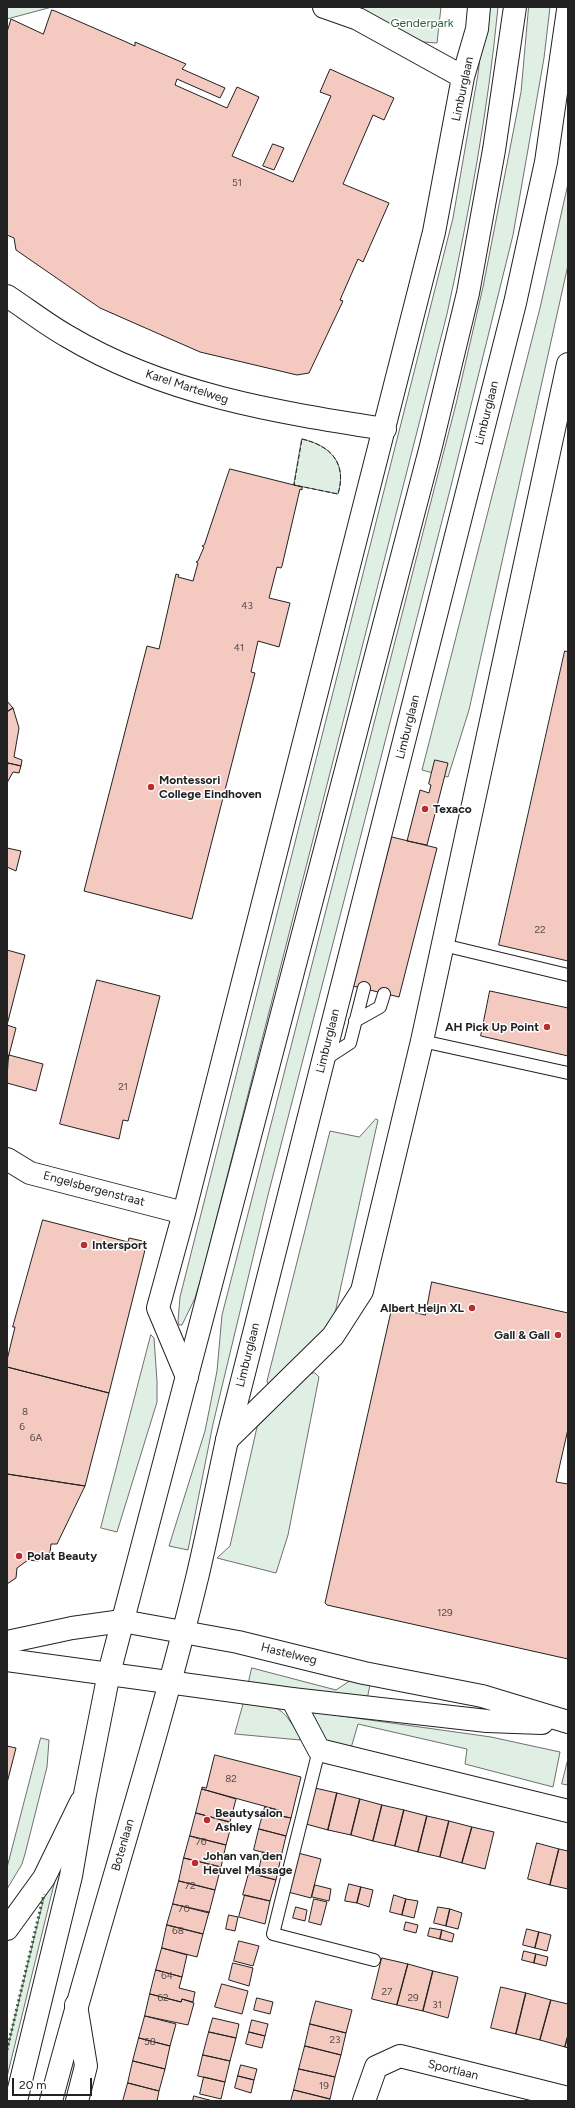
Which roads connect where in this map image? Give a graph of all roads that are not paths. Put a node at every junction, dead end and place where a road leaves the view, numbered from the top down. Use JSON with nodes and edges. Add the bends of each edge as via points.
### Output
{"nodes":[{"id":1,"x":324,"y":7,"type":"edge"},
{"id":2,"x":479,"y":7,"type":"edge"},
{"id":3,"x":515,"y":7,"type":"edge"},
{"id":4,"x":568,"y":10,"type":"edge"},
{"id":5,"x":463,"y":77,"type":"junction"},
{"id":6,"x":7,"y":296,"type":"edge"},
{"id":7,"x":568,"y":364,"type":"edge"},
{"id":8,"x":385,"y":430,"type":"junction"},
{"id":9,"x":443,"y":945,"type":"junction"},
{"id":10,"x":568,"y":975,"type":"edge"},
{"id":11,"x":364,"y":988,"type":"dead end"},
{"id":12,"x":384,"y":994,"type":"dead end"},
{"id":13,"x":355,"y":1022,"type":"junction"},
{"id":14,"x":422,"y":1041,"type":"junction"},
{"id":15,"x":323,"y":1061,"type":"junction"},
{"id":16,"x":568,"y":1073,"type":"edge"},
{"id":17,"x":8,"y":1163,"type":"edge"},
{"id":18,"x":184,"y":1214,"type":"junction"},
{"id":19,"x":187,"y":1378,"type":"junction"},
{"id":20,"x":227,"y":1440,"type":"junction"},
{"id":21,"x":122,"y":1621,"type":"junction"},
{"id":22,"x":183,"y":1632,"type":"junction"},
{"id":23,"x":7,"y":1642,"type":"edge"},
{"id":24,"x":7,"y":1660,"type":"edge"},
{"id":25,"x":109,"y":1673,"type":"junction"},
{"id":26,"x":169,"y":1683,"type":"junction"},
{"id":27,"x":292,"y":1699,"type":"junction"},
{"id":28,"x":568,"y":1723,"type":"edge"},
{"id":29,"x":319,"y":1750,"type":"junction"},
{"id":30,"x":85,"y":1794,"type":"junction"},
{"id":31,"x":568,"y":1811,"type":"edge"},
{"id":32,"x":7,"y":1929,"type":"edge"},
{"id":33,"x":374,"y":1960,"type":"dead end"},
{"id":34,"x":76,"y":2005,"type":"junction"},
{"id":35,"x":568,"y":2098,"type":"edge"},
{"id":36,"x":16,"y":2101,"type":"edge"},
{"id":37,"x":51,"y":2101,"type":"edge"},
{"id":38,"x":77,"y":2101,"type":"edge"},
{"id":39,"x":364,"y":2101,"type":"edge"}],
"edges":[{"from":1,"to":5,"type":"street","via":[[358,19]]},
{"from":2,"to":5,"type":"street","name":"Limburglaan","via":[[477,29]]},
{"from":3,"to":19,"type":"street","via":[[494,150],[468,293],[431,446]]},
{"from":4,"to":15,"type":"street","name":"Limburglaan","via":[[546,162],[515,303]]},
{"from":5,"to":8,"type":"street","name":"Limburglaan","via":[[434,232]]},
{"from":6,"to":8,"type":"street","name":"Karel Martelweg","via":[[67,336],[110,359],[154,378],[240,404]]},
{"from":7,"to":9,"type":"street"},
{"from":8,"to":18,"type":"street","name":"Limburglaan"},
{"from":9,"to":10,"type":"lane"},
{"from":9,"to":14,"type":"street"},
{"from":11,"to":13,"type":"lane"},
{"from":12,"to":13,"type":"lane","via":[[380,1007]]},
{"from":13,"to":15,"type":"lane","via":[[350,1043]]},
{"from":14,"to":16,"type":"lane"},
{"from":14,"to":20,"type":"street","via":[[362,1290],[333,1336]]},
{"from":15,"to":20,"type":"street","name":"Limburglaan"},
{"from":17,"to":18,"type":"street","name":"Engelsbergenstraat","via":[[30,1173]]},
{"from":18,"to":19,"type":"street","name":"Limburglaan","via":[[158,1308]]},
{"from":19,"to":21,"type":"street"},
{"from":20,"to":22,"type":"street","name":"Limburglaan","via":[[203,1554]]},
{"from":21,"to":22,"type":"street","name":"Hastelweg"},
{"from":21,"to":23,"type":"street","name":"Hastelweg","via":[[72,1628]]},
{"from":21,"to":25,"type":"street"},
{"from":22,"to":26,"type":"street","name":"Limburglaan"},
{"from":22,"to":28,"type":"street","name":"Hastelweg","via":[[238,1642],[364,1673],[482,1696]]},
{"from":24,"to":25,"type":"street","name":"Hastelweg"},
{"from":25,"to":26,"type":"street","name":"Hastelweg"},
{"from":25,"to":30,"type":"street"},
{"from":26,"to":27,"type":"street","name":"Hastelweg"},
{"from":26,"to":34,"type":"street","name":"Botenlaan"},
{"from":27,"to":28,"type":"street","name":"Hastelweg","via":[[487,1721]]},
{"from":27,"to":29,"type":"street"},
{"from":29,"to":31,"type":"street"},
{"from":29,"to":33,"type":"lane","via":[[273,1934]]},
{"from":30,"to":32,"type":"street","via":[[44,1878]]},
{"from":30,"to":36,"type":"street","via":[[71,1876]]},
{"from":34,"to":37,"type":"street","name":"Botenlaan"},
{"from":34,"to":38,"type":"street","name":"Botenlaan","via":[[86,2066]]},
{"from":35,"to":39,"type":"street","name":"Sportlaan","via":[[400,2056],[376,2067]]}]}
